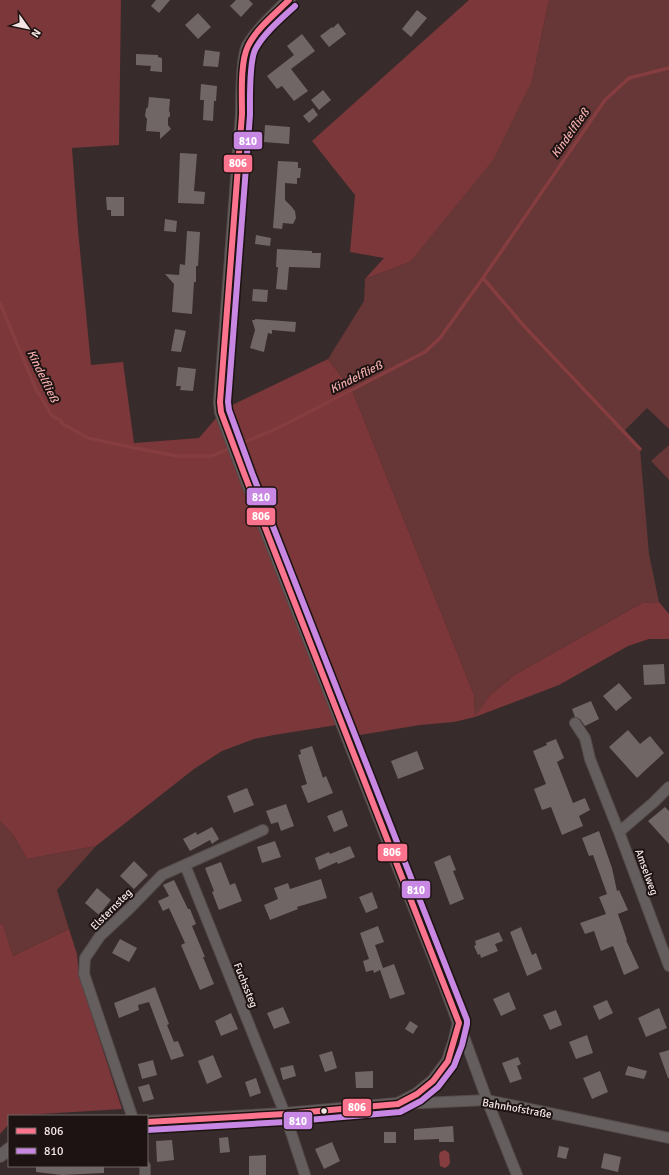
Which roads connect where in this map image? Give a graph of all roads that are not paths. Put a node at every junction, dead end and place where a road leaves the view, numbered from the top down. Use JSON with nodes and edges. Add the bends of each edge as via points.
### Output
{"nodes":[{"id":1,"x":289,"y":0,"type":"edge"},
{"id":2,"x":575,"y":723,"type":"dead end"},
{"id":3,"x":669,"y":787,"type":"edge"},
{"id":4,"x":263,"y":830,"type":"dead end"},
{"id":5,"x":619,"y":832,"type":"junction"},
{"id":6,"x":185,"y":865,"type":"junction"},
{"id":7,"x":669,"y":966,"type":"edge"},
{"id":8,"x":458,"y":1023,"type":"junction"},
{"id":9,"x":487,"y":1100,"type":"junction"},
{"id":10,"x":398,"y":1104,"type":"junction"},
{"id":11,"x":284,"y":1114,"type":"junction"},
{"id":12,"x":132,"y":1115,"type":"edge"},
{"id":13,"x":148,"y":1122,"type":"edge"},
{"id":14,"x":669,"y":1138,"type":"edge"},
{"id":15,"x":8,"y":1150,"type":"edge"},
{"id":16,"x":0,"y":1156,"type":"edge"},
{"id":17,"x":305,"y":1175,"type":"edge"},
{"id":18,"x":517,"y":1175,"type":"edge"}],
"edges":[{"from":1,"to":8,"type":"street","via":[[260,31],[246,53],[221,412]]},
{"from":2,"to":5,"type":"street","name":"Amselweg","via":[[585,738],[590,759]]},
{"from":3,"to":5,"type":"street"},
{"from":4,"to":6,"type":"street","name":"Elsternsteg"},
{"from":5,"to":7,"type":"street","name":"Amselweg"},
{"from":6,"to":11,"type":"street","name":"Fuchssteg"},
{"from":6,"to":12,"type":"street","name":"Elsternsteg","via":[[162,875],[100,936],[85,958],[84,974]]},
{"from":8,"to":9,"type":"street"},
{"from":8,"to":10,"type":"street","via":[[448,1061],[433,1081],[417,1094]]},
{"from":9,"to":10,"type":"street","name":"Bahnhofstraße"},
{"from":9,"to":14,"type":"street","name":"Bahnhofstraße"},
{"from":9,"to":18,"type":"street"},
{"from":10,"to":11,"type":"street","name":"Bahnhofstraße"},
{"from":11,"to":13,"type":"street","name":"Bahnhofstraße"},
{"from":11,"to":17,"type":"street","name":"Fuchssteg"},
{"from":15,"to":16,"type":"street"}]}
